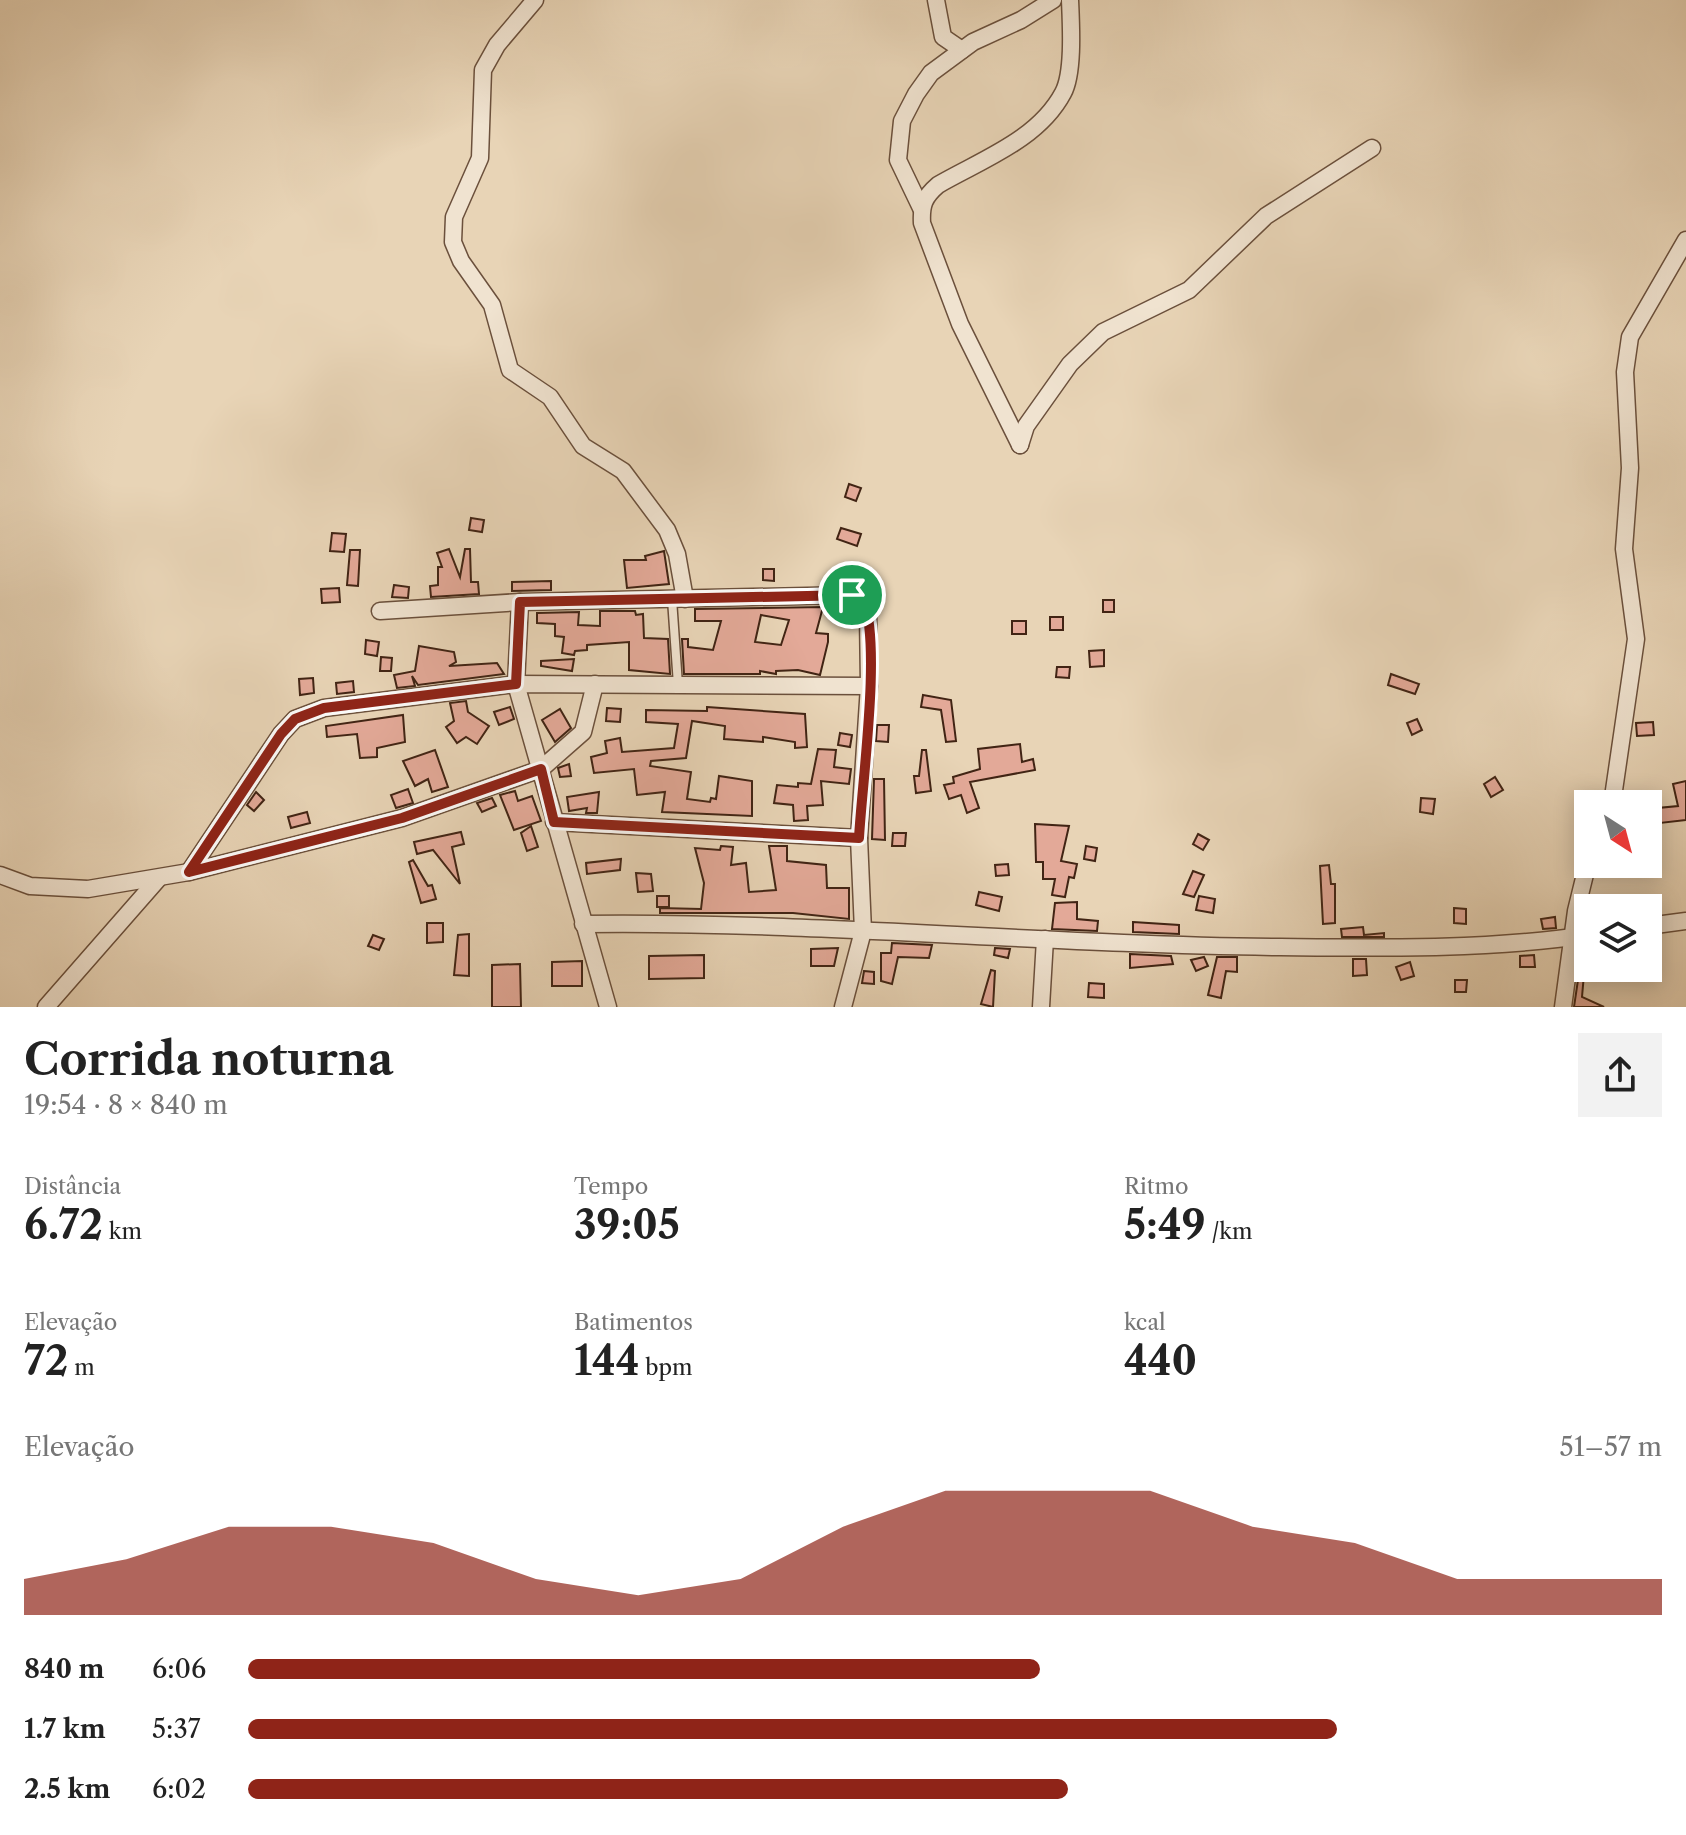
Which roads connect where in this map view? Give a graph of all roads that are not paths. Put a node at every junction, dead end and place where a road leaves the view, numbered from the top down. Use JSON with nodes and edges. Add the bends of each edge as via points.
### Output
{"nodes":[{"id":1,"x":535,"y":0,"type":"edge"},
{"id":2,"x":936,"y":0,"type":"edge"},
{"id":3,"x":1053,"y":0,"type":"edge"},
{"id":4,"x":1070,"y":0,"type":"edge"},
{"id":5,"x":962,"y":50,"type":"junction"},
{"id":6,"x":1372,"y":148,"type":"dead end"},
{"id":7,"x":921,"y":208,"type":"junction"},
{"id":8,"x":1686,"y":240,"type":"edge"},
{"id":9,"x":679,"y":599,"type":"junction"},
{"id":10,"x":520,"y":602,"type":"junction"},
{"id":11,"x":380,"y":611,"type":"dead end"},
{"id":12,"x":516,"y":684,"type":"junction"},
{"id":13,"x":595,"y":684,"type":"junction"},
{"id":14,"x":678,"y":685,"type":"junction"},
{"id":15,"x":869,"y":686,"type":"junction"},
{"id":16,"x":541,"y":769,"type":"junction"},
{"id":17,"x":1614,"y":790,"type":"edge"},
{"id":18,"x":554,"y":822,"type":"junction"},
{"id":19,"x":859,"y":838,"type":"junction"},
{"id":20,"x":189,"y":872,"type":"junction"},
{"id":21,"x":0,"y":875,"type":"edge"},
{"id":22,"x":159,"y":878,"type":"junction"},
{"id":23,"x":1686,"y":921,"type":"edge"},
{"id":24,"x":583,"y":924,"type":"junction"},
{"id":25,"x":1662,"y":924,"type":"edge"},
{"id":26,"x":863,"y":931,"type":"junction"},
{"id":27,"x":1574,"y":937,"type":"edge"},
{"id":28,"x":1045,"y":939,"type":"junction"},
{"id":29,"x":1574,"y":961,"type":"edge"},
{"id":30,"x":46,"y":1007,"type":"edge"},
{"id":31,"x":608,"y":1007,"type":"edge"},
{"id":32,"x":843,"y":1007,"type":"edge"},
{"id":33,"x":1041,"y":1007,"type":"edge"},
{"id":34,"x":1563,"y":1007,"type":"edge"}],
"edges":[{"from":1,"to":9,"type":"street","via":[[483,70],[480,158],[454,217],[453,242],[492,305],[510,370],[550,397],[583,446],[623,471],[667,530],[677,554]]},
{"from":2,"to":5,"type":"street","via":[[943,37]]},
{"from":3,"to":5,"type":"street"},
{"from":4,"to":7,"type":"street","via":[[1065,91],[1048,115],[1027,134],[938,185]]},
{"from":5,"to":7,"type":"street","via":[[931,73],[902,121],[898,160]]},
{"from":6,"to":7,"type":"street","via":[[1266,216],[1189,290],[1103,332],[1026,426],[1020,445],[960,324]]},
{"from":8,"to":17,"type":"street","via":[[1630,337],[1625,372],[1630,468],[1624,549],[1636,639]]},
{"from":9,"to":10,"type":"street"},
{"from":9,"to":14,"type":"lane"},
{"from":9,"to":15,"type":"street","via":[[852,595],[864,601],[868,614]]},
{"from":10,"to":11,"type":"street"},
{"from":10,"to":12,"type":"street"},
{"from":12,"to":13,"type":"street"},
{"from":12,"to":16,"type":"street"},
{"from":12,"to":20,"type":"street","via":[[324,708],[295,719]]},
{"from":13,"to":14,"type":"street"},
{"from":13,"to":16,"type":"street","via":[[583,732]]},
{"from":14,"to":15,"type":"street"},
{"from":15,"to":19,"type":"street"},
{"from":16,"to":18,"type":"street"},
{"from":16,"to":20,"type":"street","via":[[402,818]]},
{"from":18,"to":19,"type":"street"},
{"from":18,"to":24,"type":"street"},
{"from":19,"to":26,"type":"street"},
{"from":20,"to":22,"type":"street"},
{"from":21,"to":22,"type":"street","via":[[30,886],[88,889]]},
{"from":22,"to":30,"type":"street"},
{"from":23,"to":25,"type":"street"},
{"from":24,"to":26,"type":"street"},
{"from":24,"to":31,"type":"street"},
{"from":26,"to":28,"type":"street"},
{"from":26,"to":32,"type":"street"},
{"from":27,"to":28,"type":"street","via":[[1457,949]]},
{"from":28,"to":33,"type":"street"},
{"from":29,"to":34,"type":"street"}]}
